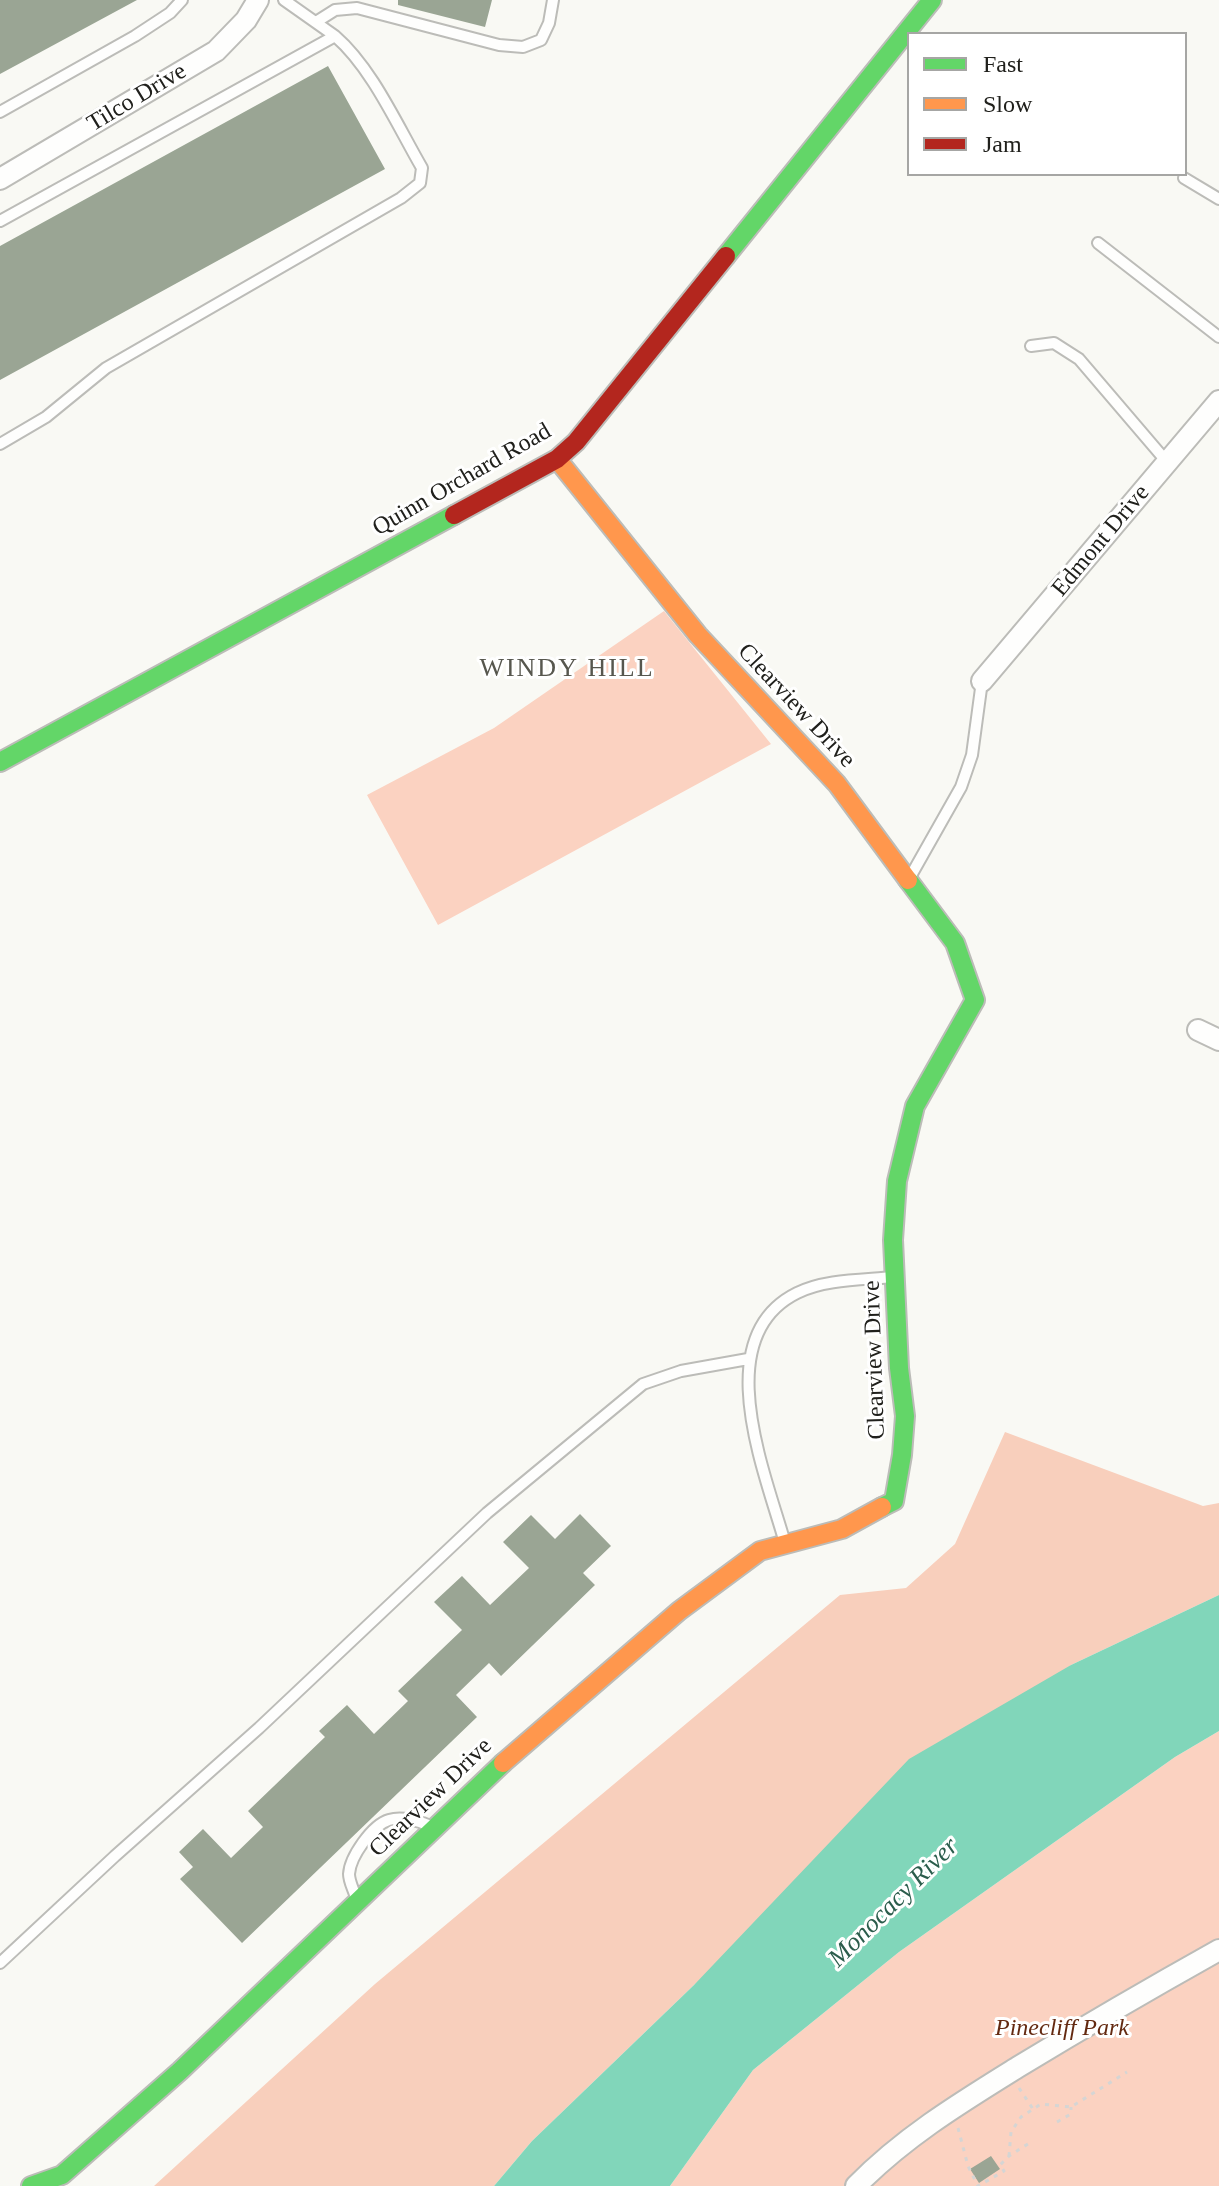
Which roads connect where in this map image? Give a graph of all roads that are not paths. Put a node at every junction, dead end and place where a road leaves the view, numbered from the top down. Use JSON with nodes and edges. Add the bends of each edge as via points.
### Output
{"nodes":[{"id":1,"x":182,"y":0,"type":"edge"},
{"id":2,"x":258,"y":0,"type":"edge"},
{"id":3,"x":284,"y":0,"type":"edge"},
{"id":4,"x":553,"y":0,"type":"edge"},
{"id":5,"x":932,"y":0,"type":"edge"},
{"id":6,"x":336,"y":5,"type":"edge"},
{"id":7,"x":316,"y":22,"type":"junction"},
{"id":8,"x":335,"y":36,"type":"junction"},
{"id":9,"x":0,"y":112,"type":"edge"},
{"id":10,"x":1184,"y":178,"type":"dead end"},
{"id":11,"x":0,"y":179,"type":"edge"},
{"id":12,"x":1219,"y":199,"type":"edge"},
{"id":13,"x":0,"y":221,"type":"edge"},
{"id":14,"x":1098,"y":243,"type":"dead end"},
{"id":15,"x":1219,"y":337,"type":"edge"},
{"id":16,"x":1031,"y":346,"type":"dead end"},
{"id":17,"x":1219,"y":401,"type":"edge"},
{"id":18,"x":0,"y":444,"type":"edge"},
{"id":19,"x":557,"y":459,"type":"junction"},
{"id":20,"x":1167,"y":462,"type":"junction"},
{"id":21,"x":982,"y":681,"type":"joint"},
{"id":22,"x":0,"y":762,"type":"edge"},
{"id":23,"x":908,"y":880,"type":"junction"},
{"id":24,"x":1198,"y":1030,"type":"dead end"},
{"id":25,"x":1219,"y":1040,"type":"edge"},
{"id":26,"x":895,"y":1277,"type":"junction"},
{"id":27,"x":748,"y":1359,"type":"junction"},
{"id":28,"x":785,"y":1544,"type":"junction"},
{"id":29,"x":434,"y":1828,"type":"junction"},
{"id":30,"x":358,"y":1901,"type":"junction"},
{"id":31,"x":1219,"y":1950,"type":"edge"},
{"id":32,"x":0,"y":1963,"type":"edge"},
{"id":33,"x":31,"y":2186,"type":"edge"},
{"id":34,"x":856,"y":2186,"type":"edge"}],
"edges":[{"from":1,"to":9,"type":"lane","via":[[135,36]]},
{"from":2,"to":11,"type":"street","name":"Tilco Drive","via":[[216,51]]},
{"from":3,"to":7,"type":"lane"},
{"from":4,"to":6,"type":"lane","via":[[541,40],[523,47]]},
{"from":5,"to":19,"type":"street","name":"Quinn Orchard Road"},
{"from":6,"to":7,"type":"lane"},
{"from":7,"to":8,"type":"lane"},
{"from":8,"to":13,"type":"lane"},
{"from":8,"to":18,"type":"lane","via":[[362,65],[422,168],[420,183],[106,368],[46,417]]},
{"from":10,"to":12,"type":"lane"},
{"from":14,"to":15,"type":"lane"},
{"from":16,"to":20,"type":"lane","via":[[1054,343],[1079,359]]},
{"from":17,"to":20,"type":"street","name":"Edmont Drive"},
{"from":19,"to":22,"type":"street","name":"Quinn Orchard Road"},
{"from":19,"to":23,"type":"street","name":"Clearview Drive","via":[[698,635],[837,784]]},
{"from":20,"to":21,"type":"street","name":"Edmont Drive"},
{"from":21,"to":23,"type":"lane","via":[[972,755],[961,787]]},
{"from":23,"to":26,"type":"street","name":"Clearview Drive","via":[[955,943],[975,1000],[915,1106],[897,1181]]},
{"from":24,"to":25,"type":"street"},
{"from":26,"to":27,"type":"lane","via":[[800,1291],[777,1304],[763,1321]]},
{"from":26,"to":28,"type":"street","name":"Clearview Drive","via":[[905,1416],[894,1501],[842,1529]]},
{"from":27,"to":28,"type":"lane","via":[[751,1420]]},
{"from":27,"to":32,"type":"lane","via":[[643,1384],[487,1513]]},
{"from":28,"to":29,"type":"street","name":"Clearview Drive","via":[[760,1551],[679,1611],[529,1738]]},
{"from":29,"to":30,"type":"street","name":"Clearview Drive"},
{"from":29,"to":30,"type":"lane","via":[[405,1819],[380,1826],[352,1859],[349,1878]]},
{"from":30,"to":33,"type":"street","name":"Clearview Drive","via":[[62,2175]]},
{"from":31,"to":34,"type":"street","via":[[946,2112]]}]}
